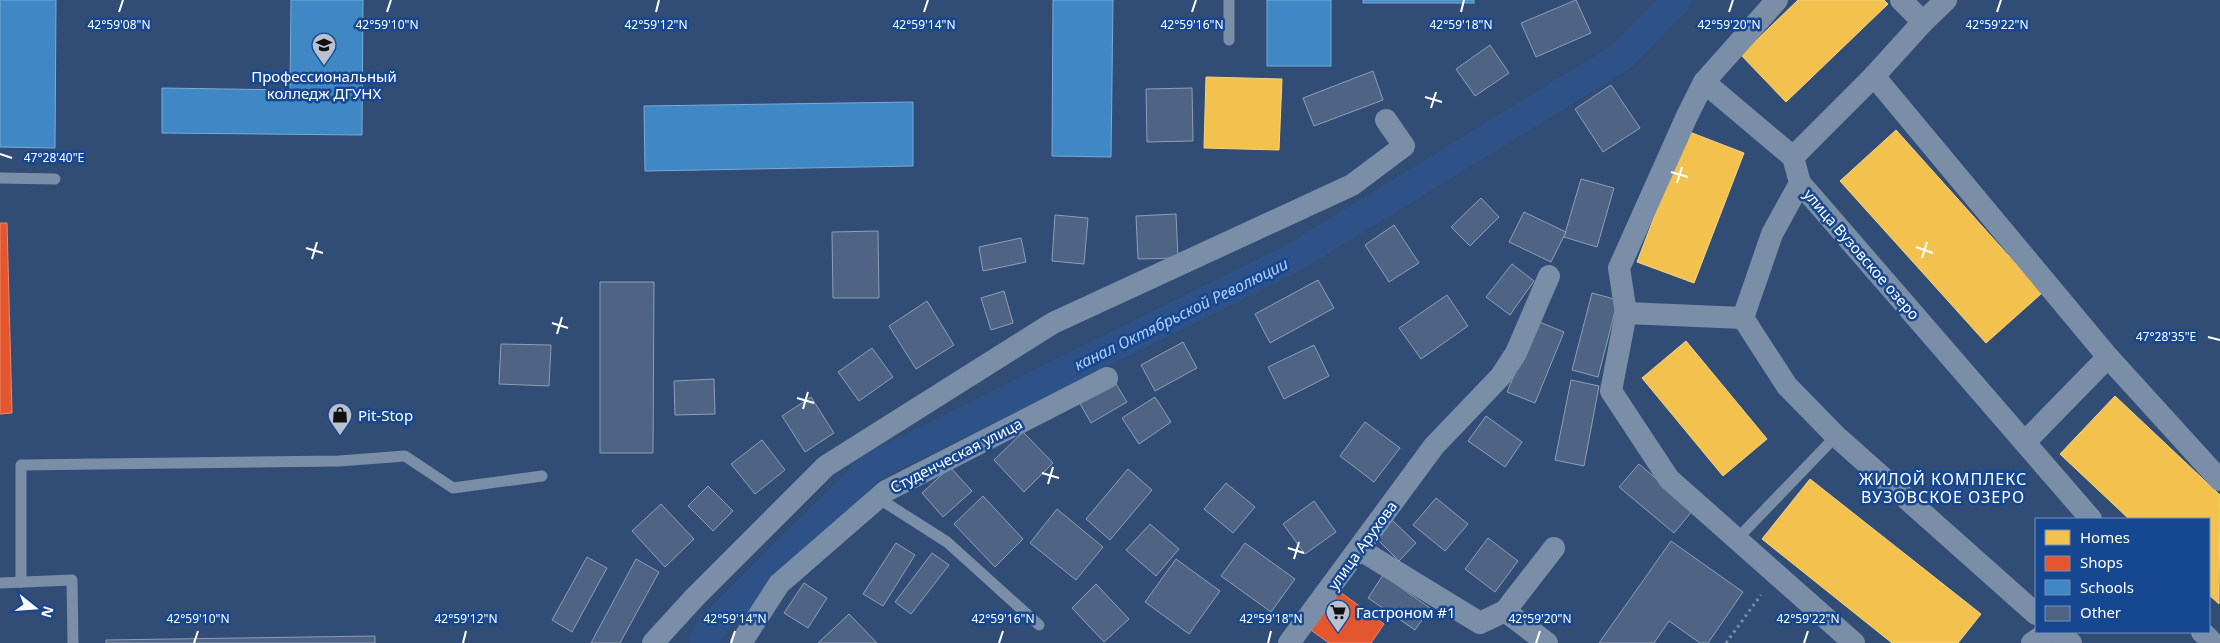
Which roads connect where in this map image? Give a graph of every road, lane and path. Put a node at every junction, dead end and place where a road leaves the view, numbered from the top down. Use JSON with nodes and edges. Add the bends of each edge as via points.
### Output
{"nodes":[{"id":1,"x":1229,"y":0,"type":"edge"},
{"id":2,"x":1777,"y":0,"type":"edge"},
{"id":3,"x":1901,"y":0,"type":"edge"},
{"id":4,"x":1946,"y":0,"type":"edge"},
{"id":5,"x":1923,"y":22,"type":"junction"},
{"id":6,"x":1229,"y":40,"type":"dead end"},
{"id":7,"x":1874,"y":76,"type":"junction"},
{"id":8,"x":1704,"y":82,"type":"junction"},
{"id":9,"x":1386,"y":120,"type":"dead end"},
{"id":10,"x":1793,"y":157,"type":"junction"},
{"id":11,"x":0,"y":178,"type":"edge"},
{"id":12,"x":55,"y":179,"type":"dead end"},
{"id":13,"x":1800,"y":183,"type":"junction"},
{"id":14,"x":1549,"y":276,"type":"dead end"},
{"id":15,"x":1626,"y":313,"type":"junction"},
{"id":16,"x":1743,"y":318,"type":"junction"},
{"id":17,"x":2108,"y":357,"type":"junction"},
{"id":18,"x":1107,"y":378,"type":"dead end"},
{"id":19,"x":1836,"y":436,"type":"junction"},
{"id":20,"x":2026,"y":442,"type":"junction"},
{"id":21,"x":542,"y":476,"type":"dead end"},
{"id":22,"x":2220,"y":480,"type":"edge"},
{"id":23,"x":878,"y":498,"type":"junction"},
{"id":24,"x":2091,"y":518,"type":"edge"},
{"id":25,"x":1737,"y":539,"type":"junction"},
{"id":26,"x":1554,"y":548,"type":"dead end"},
{"id":27,"x":1359,"y":549,"type":"junction"},
{"id":28,"x":1776,"y":574,"type":"junction"},
{"id":29,"x":21,"y":582,"type":"junction"},
{"id":30,"x":0,"y":583,"type":"edge"},
{"id":31,"x":1504,"y":610,"type":"junction"},
{"id":32,"x":2035,"y":613,"type":"edge"},
{"id":33,"x":1039,"y":625,"type":"dead end"},
{"id":34,"x":2047,"y":633,"type":"edge"},
{"id":35,"x":2057,"y":633,"type":"edge"},
{"id":36,"x":2203,"y":633,"type":"edge"},
{"id":37,"x":73,"y":643,"type":"edge"},
{"id":38,"x":653,"y":643,"type":"edge"},
{"id":39,"x":741,"y":643,"type":"edge"},
{"id":40,"x":1289,"y":643,"type":"edge"},
{"id":41,"x":1547,"y":643,"type":"edge"},
{"id":42,"x":1726,"y":643,"type":"edge"},
{"id":43,"x":1854,"y":643,"type":"edge"},
{"id":44,"x":2032,"y":643,"type":"edge"},
{"id":45,"x":2071,"y":643,"type":"edge"},
{"id":46,"x":2213,"y":643,"type":"edge"}],
"edges":[{"from":1,"to":6,"type":"lane"},
{"from":2,"to":8,"type":"street"},
{"from":3,"to":5,"type":"street"},
{"from":4,"to":5,"type":"street"},
{"from":5,"to":7,"type":"street"},
{"from":7,"to":10,"type":"street"},
{"from":7,"to":17,"type":"street"},
{"from":8,"to":10,"type":"street"},
{"from":8,"to":15,"type":"street","via":[[1619,268]]},
{"from":9,"to":38,"type":"street","via":[[1404,146],[1352,184],[1053,323],[826,466]]},
{"from":10,"to":13,"type":"street","name":"улица Вузовское озеро"},
{"from":11,"to":12,"type":"lane"},
{"from":13,"to":16,"type":"street","via":[[1772,234]]},
{"from":13,"to":20,"type":"street","name":"улица Вузовское озеро"},
{"from":14,"to":27,"type":"street","name":"улица Арухова","via":[[1516,353],[1501,376],[1434,446]]},
{"from":15,"to":16,"type":"street"},
{"from":15,"to":25,"type":"street","via":[[1611,391],[1670,479]]},
{"from":16,"to":19,"type":"street","via":[[1787,386]]},
{"from":17,"to":20,"type":"street"},
{"from":17,"to":22,"type":"street"},
{"from":18,"to":23,"type":"street","name":"Студенческая улица","via":[[926,469]]},
{"from":19,"to":25,"type":"lane"},
{"from":19,"to":32,"type":"street"},
{"from":20,"to":24,"type":"street","name":"улица Вузовское озеро"},
{"from":21,"to":29,"type":"lane","via":[[453,488],[405,456],[339,461],[21,465]]},
{"from":23,"to":33,"type":"lane","via":[[947,542]]},
{"from":23,"to":39,"type":"street","name":"Студенческая улица","via":[[780,584]]},
{"from":25,"to":28,"type":"street"},
{"from":26,"to":31,"type":"street"},
{"from":27,"to":31,"type":"street","via":[[1480,623]]},
{"from":27,"to":40,"type":"street","name":"улица Арухова"},
{"from":28,"to":42,"type":"path"},
{"from":28,"to":43,"type":"street"},
{"from":29,"to":30,"type":"lane"},
{"from":29,"to":37,"type":"lane","via":[[72,580]]},
{"from":31,"to":41,"type":"street"},
{"from":34,"to":44,"type":"street"},
{"from":35,"to":45,"type":"street"},
{"from":36,"to":46,"type":"street"}]}
